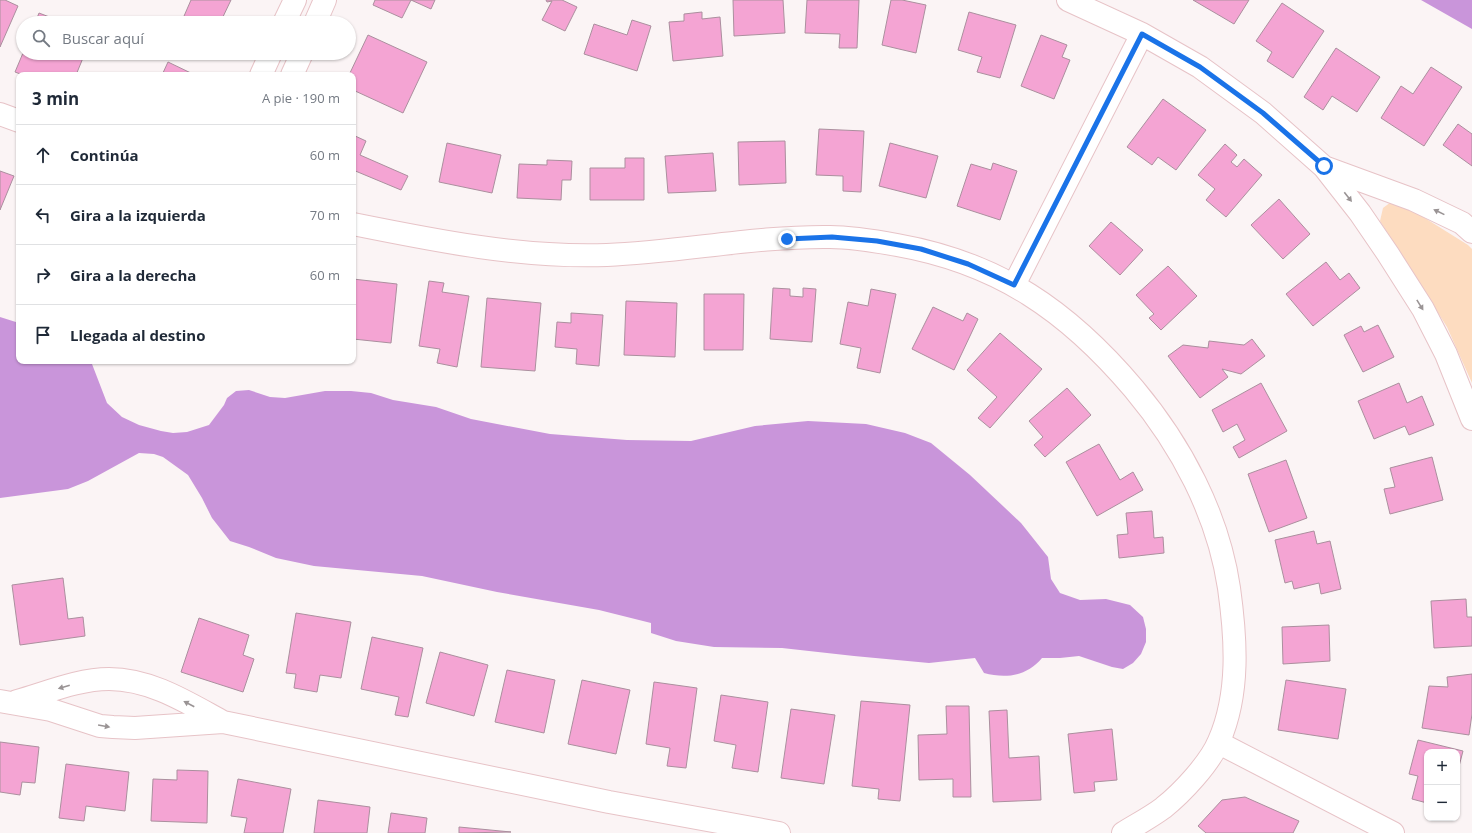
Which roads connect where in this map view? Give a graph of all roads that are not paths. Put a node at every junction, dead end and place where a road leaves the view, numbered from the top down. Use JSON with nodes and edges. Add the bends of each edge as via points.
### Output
{"nodes":[{"id":1,"x":294,"y":0,"type":"edge"},
{"id":2,"x":325,"y":0,"type":"edge"},
{"id":3,"x":1068,"y":0,"type":"edge"},
{"id":4,"x":287,"y":16,"type":"edge"},
{"id":5,"x":318,"y":16,"type":"edge"},
{"id":6,"x":1142,"y":34,"type":"junction"},
{"id":7,"x":268,"y":60,"type":"edge"},
{"id":8,"x":299,"y":60,"type":"edge"},
{"id":9,"x":262,"y":72,"type":"edge"},
{"id":10,"x":293,"y":72,"type":"edge"},
{"id":11,"x":0,"y":114,"type":"edge"},
{"id":12,"x":16,"y":120,"type":"edge"},
{"id":13,"x":1324,"y":166,"type":"junction"},
{"id":14,"x":356,"y":225,"type":"edge"},
{"id":15,"x":1472,"y":232,"type":"edge"},
{"id":16,"x":1014,"y":285,"type":"junction"},
{"id":17,"x":1472,"y":419,"type":"edge"},
{"id":18,"x":6,"y":702,"type":"edge"},
{"id":19,"x":223,"y":722,"type":"junction"},
{"id":20,"x":1219,"y":743,"type":"junction"},
{"id":21,"x":779,"y":833,"type":"edge"},
{"id":22,"x":1123,"y":833,"type":"edge"},
{"id":23,"x":1392,"y":833,"type":"edge"}],
"edges":[{"from":1,"to":4,"type":"street"},
{"from":2,"to":5,"type":"street"},
{"from":3,"to":6,"type":"street"},
{"from":6,"to":13,"type":"street","via":[[1200,67],[1263,113]]},
{"from":6,"to":16,"type":"street"},
{"from":7,"to":9,"type":"street"},
{"from":8,"to":10,"type":"street"},
{"from":11,"to":12,"type":"street"},
{"from":15,"to":13,"type":"street","one_way":true,"via":[[1462,223],[1414,200]]},
{"from":13,"to":17,"type":"street","one_way":true,"via":[[1360,213],[1423,310],[1446,354]]},
{"from":14,"to":16,"type":"street","via":[[475,247],[563,255],[606,255],[726,243],[832,237],[877,241],[921,249],[968,264]]},
{"from":16,"to":20,"type":"street","via":[[1078,330],[1111,362],[1147,404],[1176,447],[1206,506],[1220,546],[1234,619],[1235,663],[1230,710]]},
{"from":18,"to":19,"type":"street","one_way":true,"via":[[52,710],[100,726],[135,728]]},
{"from":19,"to":18,"type":"street","one_way":true,"via":[[154,687],[110,679],[75,684]]},
{"from":19,"to":21,"type":"street","via":[[609,802]]},
{"from":20,"to":22,"type":"street","via":[[1194,778],[1163,808]]},
{"from":20,"to":23,"type":"street"}]}
